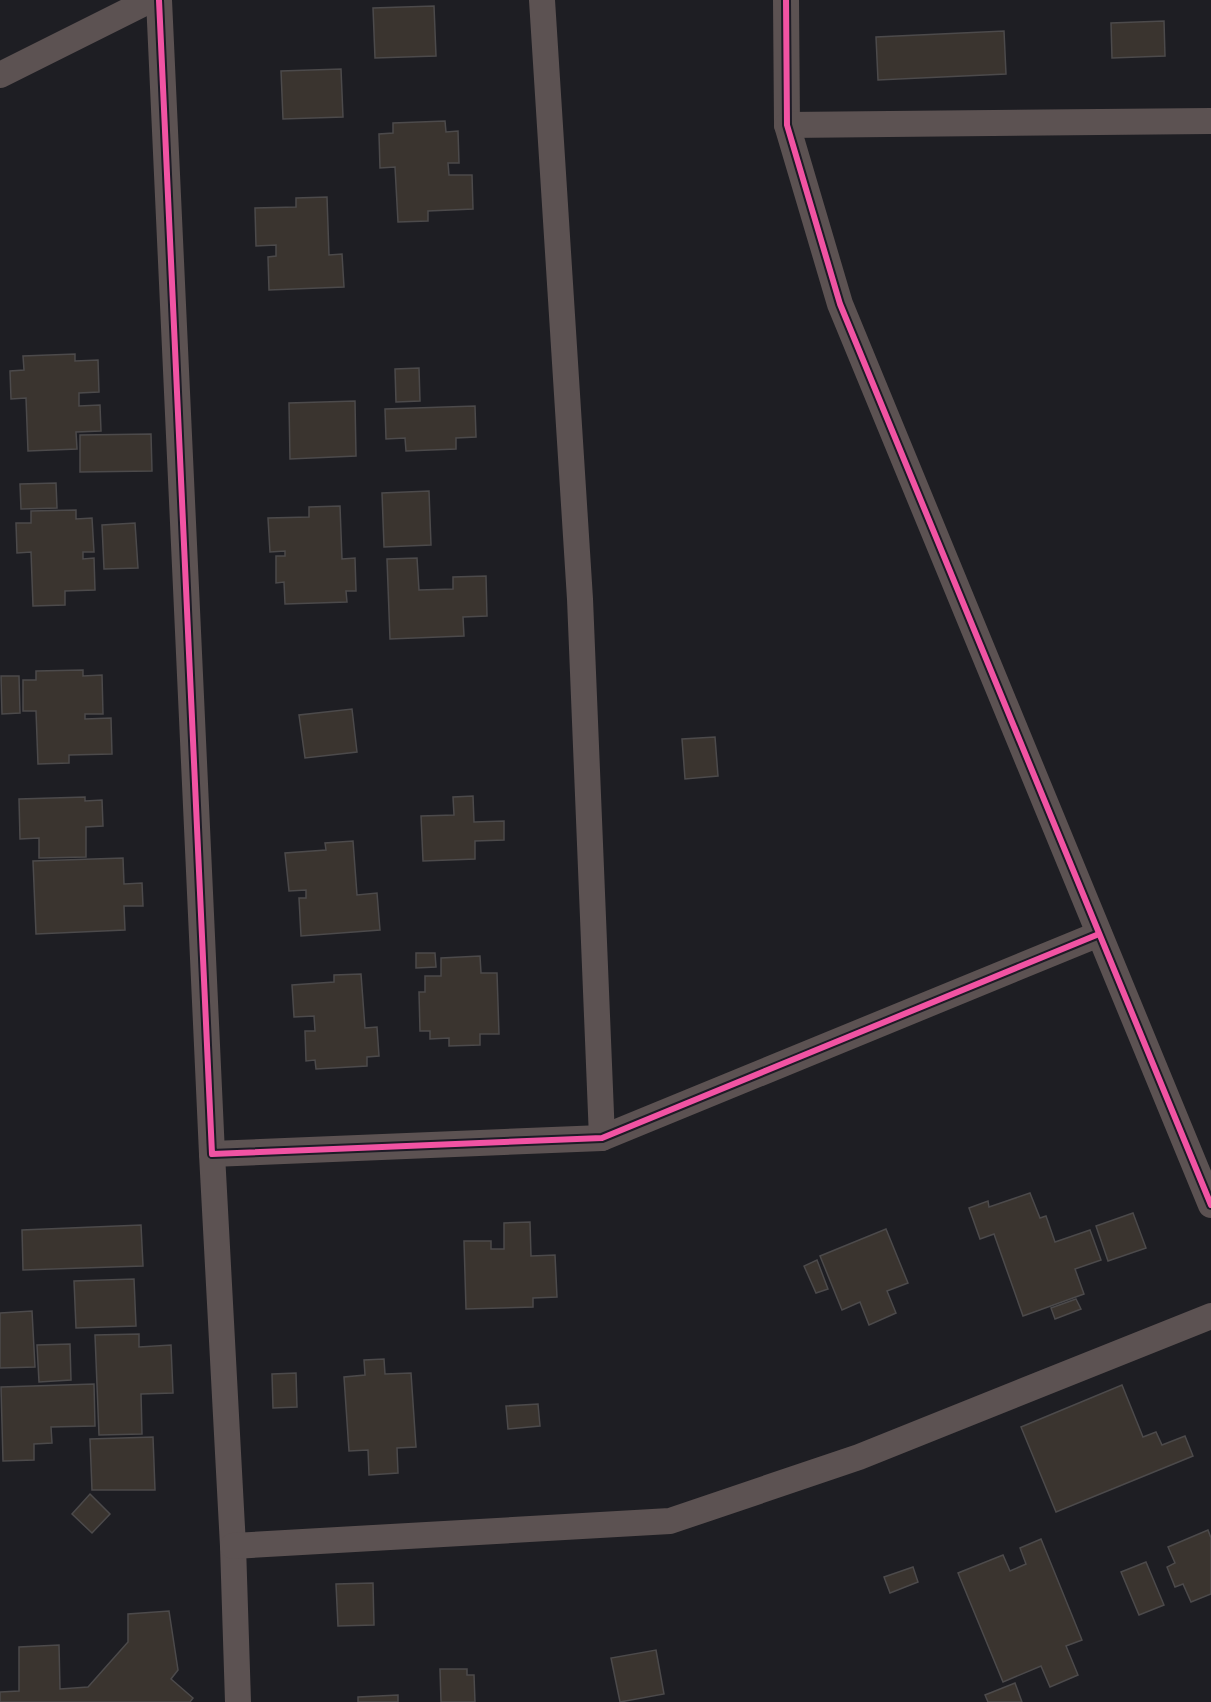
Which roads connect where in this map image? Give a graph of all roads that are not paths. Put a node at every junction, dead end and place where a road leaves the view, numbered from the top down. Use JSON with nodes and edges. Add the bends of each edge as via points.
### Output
{"nodes":[{"id":1,"x":150,"y":0,"type":"edge"},
{"id":2,"x":159,"y":0,"type":"edge"},
{"id":3,"x":542,"y":0,"type":"edge"},
{"id":4,"x":786,"y":0,"type":"edge"},
{"id":5,"x":0,"y":75,"type":"edge"},
{"id":6,"x":1211,"y":121,"type":"edge"},
{"id":7,"x":787,"y":125,"type":"junction"},
{"id":8,"x":1100,"y":934,"type":"junction"},
{"id":9,"x":602,"y":1138,"type":"junction"},
{"id":10,"x":212,"y":1154,"type":"junction"},
{"id":11,"x":1211,"y":1205,"type":"edge"},
{"id":12,"x":1211,"y":1316,"type":"edge"},
{"id":13,"x":233,"y":1546,"type":"junction"},
{"id":14,"x":238,"y":1702,"type":"edge"}],
"edges":[{"from":1,"to":5,"type":"street"},
{"from":2,"to":10,"type":"street"},
{"from":3,"to":9,"type":"street","via":[[580,599]]},
{"from":4,"to":7,"type":"street"},
{"from":6,"to":7,"type":"street"},
{"from":7,"to":8,"type":"street","via":[[840,304]]},
{"from":8,"to":9,"type":"street"},
{"from":8,"to":11,"type":"street"},
{"from":9,"to":10,"type":"street"},
{"from":10,"to":13,"type":"street"},
{"from":12,"to":13,"type":"street","via":[[859,1457],[670,1521]]},
{"from":13,"to":14,"type":"street"}]}
